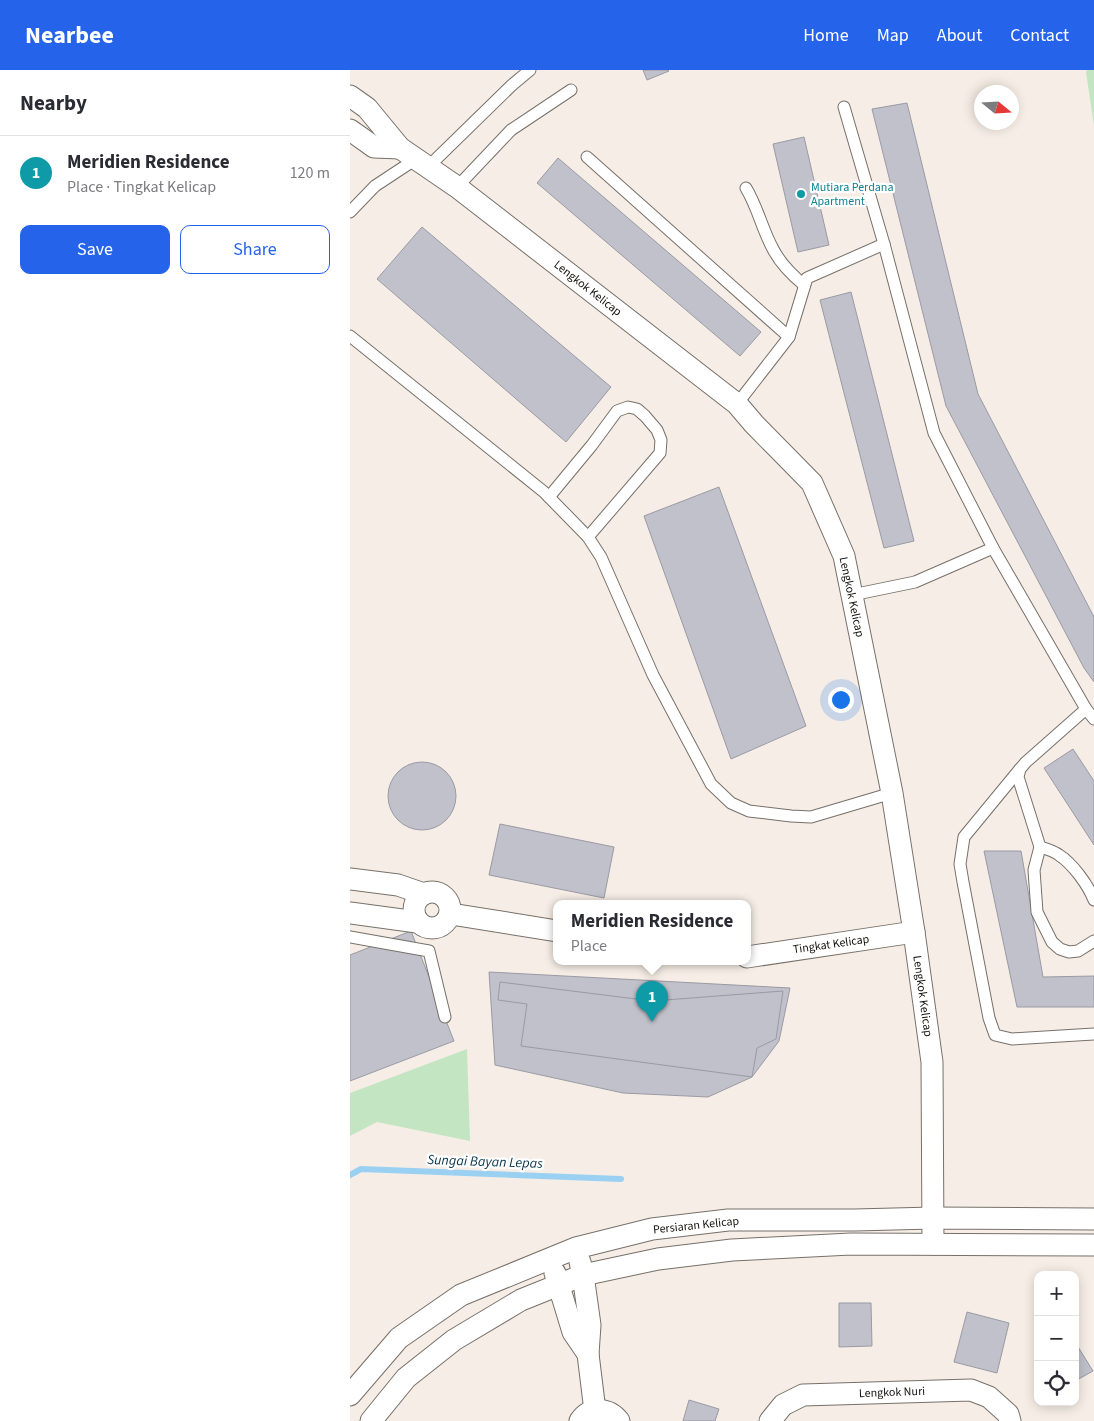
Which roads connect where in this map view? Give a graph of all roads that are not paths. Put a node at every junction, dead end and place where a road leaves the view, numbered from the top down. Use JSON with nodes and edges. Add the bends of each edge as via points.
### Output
{"nodes":[{"id":1,"x":530,"y":70,"type":"edge"},
{"id":2,"x":571,"y":90,"type":"dead end"},
{"id":3,"x":350,"y":96,"type":"edge"},
{"id":4,"x":844,"y":107,"type":"dead end"},
{"id":5,"x":350,"y":130,"type":"edge"},
{"id":6,"x":587,"y":157,"type":"dead end"},
{"id":7,"x":415,"y":158,"type":"junction"},
{"id":8,"x":457,"y":187,"type":"junction"},
{"id":9,"x":746,"y":188,"type":"dead end"},
{"id":10,"x":350,"y":212,"type":"edge"},
{"id":11,"x":884,"y":244,"type":"junction"},
{"id":12,"x":804,"y":285,"type":"junction"},
{"id":13,"x":350,"y":336,"type":"edge"},
{"id":14,"x":789,"y":337,"type":"junction"},
{"id":15,"x":737,"y":404,"type":"junction"},
{"id":16,"x":550,"y":497,"type":"junction"},
{"id":17,"x":588,"y":537,"type":"junction"},
{"id":18,"x":993,"y":548,"type":"junction"},
{"id":19,"x":852,"y":595,"type":"junction"},
{"id":20,"x":1086,"y":709,"type":"junction"},
{"id":21,"x":1094,"y":719,"type":"edge"},
{"id":22,"x":1020,"y":769,"type":"junction"},
{"id":23,"x":892,"y":793,"type":"junction"},
{"id":24,"x":1040,"y":847,"type":"junction"},
{"id":25,"x":350,"y":879,"type":"edge"},
{"id":26,"x":424,"y":894,"type":"junction"},
{"id":27,"x":1094,"y":900,"type":"edge"},
{"id":28,"x":350,"y":913,"type":"edge"},
{"id":29,"x":451,"y":914,"type":"junction"},
{"id":30,"x":417,"y":922,"type":"junction"},
{"id":31,"x":553,"y":930,"type":"edge"},
{"id":32,"x":914,"y":932,"type":"junction"},
{"id":33,"x":350,"y":937,"type":"edge"},
{"id":34,"x":1094,"y":942,"type":"edge"},
{"id":35,"x":751,"y":956,"type":"edge"},
{"id":36,"x":445,"y":1017,"type":"dead end"},
{"id":37,"x":1094,"y":1034,"type":"edge"},
{"id":38,"x":933,"y":1218,"type":"junction"},
{"id":39,"x":1094,"y":1219,"type":"edge"},
{"id":40,"x":933,"y":1244,"type":"junction"},
{"id":41,"x":1094,"y":1245,"type":"edge"},
{"id":42,"x":576,"y":1248,"type":"junction"},
{"id":43,"x":550,"y":1258,"type":"junction"},
{"id":44,"x":583,"y":1275,"type":"junction"},
{"id":45,"x":559,"y":1286,"type":"junction"},
{"id":46,"x":588,"y":1354,"type":"junction"},
{"id":47,"x":350,"y":1395,"type":"edge"},
{"id":48,"x":587,"y":1416,"type":"edge"},
{"id":49,"x":371,"y":1421,"type":"edge"},
{"id":50,"x":619,"y":1421,"type":"edge"},
{"id":51,"x":770,"y":1421,"type":"edge"},
{"id":52,"x":1010,"y":1421,"type":"edge"}],
"edges":[{"from":1,"to":7,"type":"lane"},
{"from":2,"to":8,"type":"lane","via":[[510,130]]},
{"from":3,"to":7,"type":"street","name":"Lengkok Kelicap","via":[[367,108]]},
{"from":4,"to":11,"type":"lane"},
{"from":5,"to":7,"type":"street","via":[[374,147]]},
{"from":6,"to":14,"type":"lane"},
{"from":7,"to":8,"type":"street","name":"Lengkok Kelicap"},
{"from":7,"to":10,"type":"lane","via":[[375,186]]},
{"from":8,"to":15,"type":"street","name":"Lengkok Kelicap"},
{"from":9,"to":12,"type":"lane","via":[[774,251]]},
{"from":11,"to":12,"type":"lane","via":[[807,278]]},
{"from":11,"to":18,"type":"lane","via":[[934,432]]},
{"from":12,"to":14,"type":"lane"},
{"from":13,"to":16,"type":"lane"},
{"from":14,"to":15,"type":"lane"},
{"from":15,"to":19,"type":"street","name":"Lengkok Kelicap","via":[[812,484],[844,556]]},
{"from":16,"to":17,"type":"lane"},
{"from":16,"to":17,"type":"lane","via":[[617,411],[628,407],[646,416],[661,440],[660,453]]},
{"from":17,"to":23,"type":"lane","via":[[601,557],[652,675],[711,784],[731,803],[749,811],[812,817]]},
{"from":18,"to":19,"type":"lane","via":[[915,582]]},
{"from":18,"to":20,"type":"lane"},
{"from":19,"to":23,"type":"street","name":"Lengkok Kelicap"},
{"from":20,"to":21,"type":"lane"},
{"from":20,"to":22,"type":"lane"},
{"from":22,"to":24,"type":"lane","via":[[1018,777]]},
{"from":22,"to":37,"type":"lane","via":[[964,837],[960,864],[989,1018],[995,1035],[1012,1038]]},
{"from":23,"to":32,"type":"street","name":"Lengkok Kelicap"},
{"from":24,"to":27,"type":"lane","via":[[1058,853],[1070,863]]},
{"from":24,"to":34,"type":"lane","via":[[1034,870],[1037,912],[1052,942],[1069,952],[1078,952]]},
{"from":25,"to":26,"type":"street","via":[[398,885]]},
{"from":26,"to":29,"type":"street","via":[[434,891],[443,895],[450,903]]},
{"from":26,"to":30,"type":"street","via":[[416,901]]},
{"from":28,"to":30,"type":"street"},
{"from":29,"to":30,"type":"street","via":[[437,929],[426,928]]},
{"from":29,"to":31,"type":"street"},
{"from":32,"to":35,"type":"street","name":"Tingkat Kelicap"},
{"from":32,"to":38,"type":"street","name":"Lengkok Kelicap","via":[[932,1062]]},
{"from":33,"to":36,"type":"lane","via":[[429,951]]},
{"from":38,"to":39,"type":"street","name":"Persiaran Kelicap"},
{"from":38,"to":40,"type":"street","name":"Lengkok Kelicap"},
{"from":38,"to":42,"type":"street","name":"Persiaran Kelicap","via":[[728,1220],[652,1229]]},
{"from":40,"to":41,"type":"street"},
{"from":40,"to":44,"type":"street","via":[[732,1250],[658,1259]]},
{"from":42,"to":43,"type":"street","name":"Persiaran Kelicap"},
{"from":42,"to":44,"type":"street"},
{"from":43,"to":45,"type":"street"},
{"from":43,"to":47,"type":"street","name":"Persiaran Kelicap","via":[[462,1294],[399,1338]]},
{"from":44,"to":45,"type":"street"},
{"from":44,"to":46,"type":"street","via":[[590,1325]]},
{"from":45,"to":46,"type":"street","via":[[573,1332]]},
{"from":45,"to":49,"type":"street","via":[[521,1300],[454,1340],[406,1378]]},
{"from":46,"to":48,"type":"street"},
{"from":48,"to":50,"type":"street","via":[[604,1410]]},
{"from":51,"to":52,"type":"street","name":"Lengkok Nuri","via":[[783,1405],[803,1395],[971,1390],[989,1397],[1008,1414]]}]}
